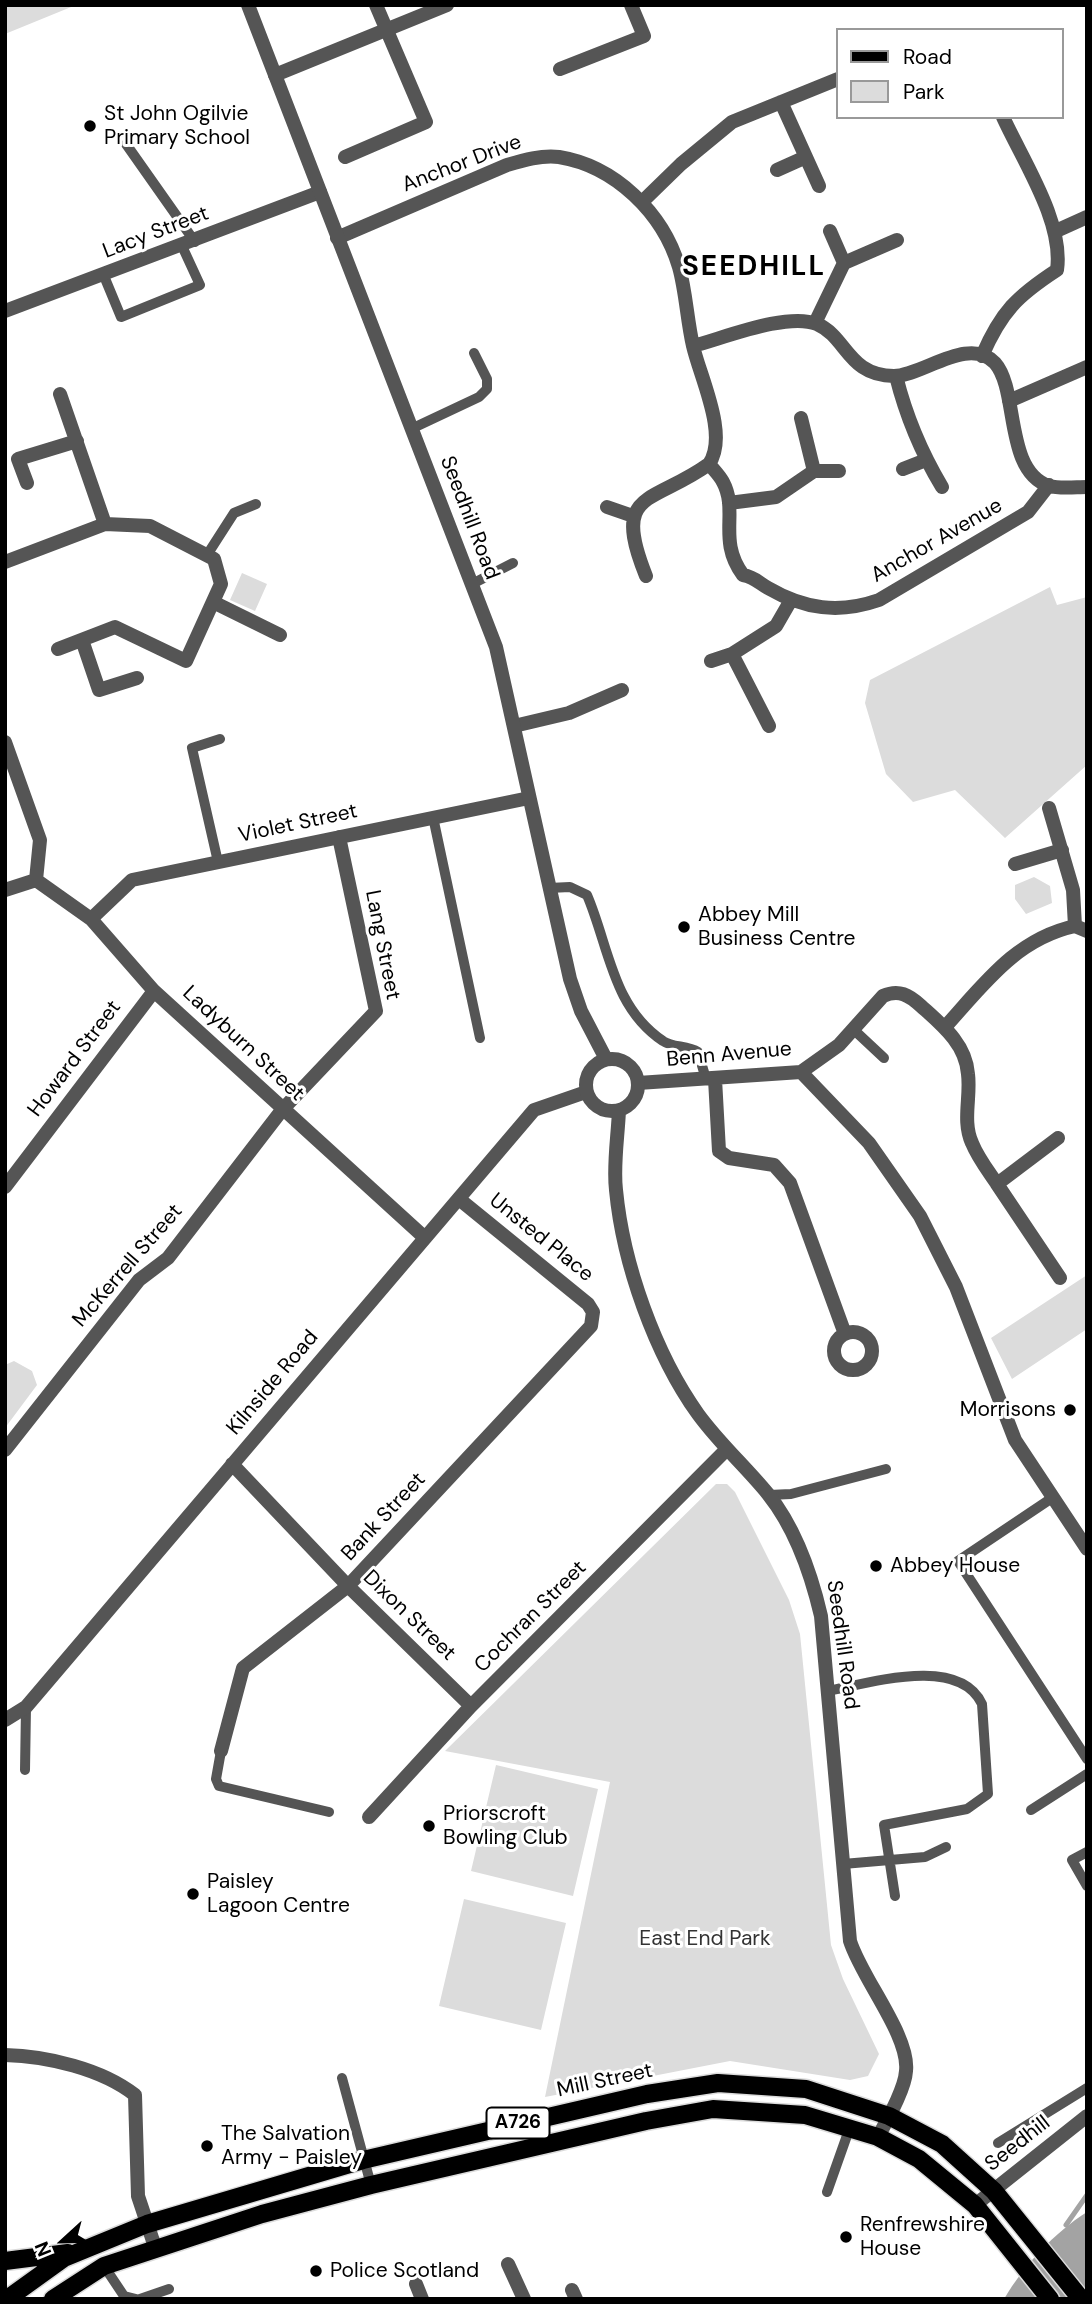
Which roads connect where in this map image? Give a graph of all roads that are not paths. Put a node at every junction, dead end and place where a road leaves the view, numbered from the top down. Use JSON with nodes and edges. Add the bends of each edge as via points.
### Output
{"nodes":[{"id":1,"x":248,"y":5,"type":"edge"},
{"id":2,"x":376,"y":5,"type":"edge"},
{"id":3,"x":447,"y":5,"type":"edge"},
{"id":4,"x":631,"y":5,"type":"edge"},
{"id":5,"x":386,"y":32,"type":"junction"},
{"id":6,"x":560,"y":69,"type":"dead end"},
{"id":7,"x":275,"y":75,"type":"junction"},
{"id":8,"x":836,"y":80,"type":"edge"},
{"id":9,"x":781,"y":102,"type":"junction"},
{"id":10,"x":1004,"y":119,"type":"edge"},
{"id":11,"x":126,"y":144,"type":"dead end"},
{"id":12,"x":345,"y":157,"type":"dead end"},
{"id":13,"x":806,"y":157,"type":"junction"},
{"id":14,"x":777,"y":170,"type":"dead end"},
{"id":15,"x":819,"y":186,"type":"dead end"},
{"id":16,"x":320,"y":192,"type":"junction"},
{"id":17,"x":643,"y":201,"type":"junction"},
{"id":18,"x":1087,"y":218,"type":"edge"},
{"id":19,"x":830,"y":231,"type":"dead end"},
{"id":20,"x":1056,"y":231,"type":"junction"},
{"id":21,"x":337,"y":237,"type":"junction"},
{"id":22,"x":897,"y":240,"type":"dead end"},
{"id":23,"x":189,"y":244,"type":"junction"},
{"id":24,"x":844,"y":262,"type":"junction"},
{"id":25,"x":104,"y":276,"type":"junction"},
{"id":26,"x":6,"y":310,"type":"edge"},
{"id":27,"x":815,"y":323,"type":"junction"},
{"id":28,"x":693,"y":346,"type":"junction"},
{"id":29,"x":474,"y":353,"type":"dead end"},
{"id":30,"x":982,"y":356,"type":"junction"},
{"id":31,"x":1087,"y":367,"type":"edge"},
{"id":32,"x":897,"y":376,"type":"junction"},
{"id":33,"x":61,"y":394,"type":"dead end"},
{"id":34,"x":1009,"y":401,"type":"junction"},
{"id":35,"x":801,"y":418,"type":"dead end"},
{"id":36,"x":411,"y":429,"type":"junction"},
{"id":37,"x":77,"y":441,"type":"junction"},
{"id":38,"x":926,"y":460,"type":"junction"},
{"id":39,"x":709,"y":464,"type":"junction"},
{"id":40,"x":903,"y":469,"type":"dead end"},
{"id":41,"x":814,"y":471,"type":"junction"},
{"id":42,"x":839,"y":471,"type":"dead end"},
{"id":43,"x":27,"y":483,"type":"dead end"},
{"id":44,"x":1049,"y":485,"type":"junction"},
{"id":45,"x":942,"y":487,"type":"dead end"},
{"id":46,"x":1087,"y":487,"type":"edge"},
{"id":47,"x":729,"y":503,"type":"junction"},
{"id":48,"x":256,"y":505,"type":"dead end"},
{"id":49,"x":607,"y":507,"type":"dead end"},
{"id":50,"x":633,"y":516,"type":"junction"},
{"id":51,"x":105,"y":524,"type":"junction"},
{"id":52,"x":207,"y":555,"type":"junction"},
{"id":53,"x":5,"y":562,"type":"edge"},
{"id":54,"x":513,"y":563,"type":"dead end"},
{"id":55,"x":646,"y":576,"type":"dead end"},
{"id":56,"x":472,"y":584,"type":"junction"},
{"id":57,"x":791,"y":600,"type":"junction"},
{"id":58,"x":213,"y":602,"type":"junction"},
{"id":59,"x":280,"y":635,"type":"dead end"},
{"id":60,"x":82,"y":640,"type":"junction"},
{"id":61,"x":58,"y":649,"type":"dead end"},
{"id":62,"x":732,"y":654,"type":"junction"},
{"id":63,"x":711,"y":661,"type":"dead end"},
{"id":64,"x":137,"y":678,"type":"dead end"},
{"id":65,"x":622,"y":690,"type":"dead end"},
{"id":66,"x":514,"y":726,"type":"junction"},
{"id":67,"x":769,"y":726,"type":"dead end"},
{"id":68,"x":220,"y":739,"type":"dead end"},
{"id":69,"x":5,"y":742,"type":"edge"},
{"id":70,"x":529,"y":798,"type":"junction"},
{"id":71,"x":1049,"y":808,"type":"dead end"},
{"id":72,"x":433,"y":817,"type":"junction"},
{"id":73,"x":340,"y":836,"type":"junction"},
{"id":74,"x":1062,"y":849,"type":"junction"},
{"id":75,"x":218,"y":862,"type":"junction"},
{"id":76,"x":1015,"y":864,"type":"dead end"},
{"id":77,"x":36,"y":880,"type":"junction"},
{"id":78,"x":549,"y":888,"type":"junction"},
{"id":79,"x":5,"y":890,"type":"edge"},
{"id":80,"x":91,"y":919,"type":"junction"},
{"id":81,"x":1081,"y":928,"type":"edge"},
{"id":82,"x":154,"y":991,"type":"junction"},
{"id":83,"x":945,"y":1027,"type":"junction"},
{"id":84,"x":853,"y":1029,"type":"junction"},
{"id":85,"x":480,"y":1038,"type":"dead end"},
{"id":86,"x":884,"y":1058,"type":"dead end"},
{"id":87,"x":606,"y":1059,"type":"junction"},
{"id":88,"x":801,"y":1072,"type":"junction"},
{"id":89,"x":710,"y":1079,"type":"junction"},
{"id":90,"x":638,"y":1083,"type":"junction"},
{"id":91,"x":586,"y":1092,"type":"junction"},
{"id":92,"x":282,"y":1110,"type":"junction"},
{"id":93,"x":619,"y":1110,"type":"junction"},
{"id":94,"x":1058,"y":1138,"type":"dead end"},
{"id":95,"x":997,"y":1184,"type":"junction"},
{"id":96,"x":5,"y":1187,"type":"edge"},
{"id":97,"x":459,"y":1199,"type":"junction"},
{"id":98,"x":425,"y":1237,"type":"junction"},
{"id":99,"x":1060,"y":1278,"type":"dead end"},
{"id":100,"x":593,"y":1312,"type":"joint"},
{"id":101,"x":845,"y":1334,"type":"dead end"},
{"id":102,"x":5,"y":1450,"type":"edge"},
{"id":103,"x":726,"y":1450,"type":"junction"},
{"id":104,"x":232,"y":1464,"type":"junction"},
{"id":105,"x":886,"y":1469,"type":"dead end"},
{"id":106,"x":769,"y":1495,"type":"junction"},
{"id":107,"x":1052,"y":1498,"type":"junction"},
{"id":108,"x":1087,"y":1549,"type":"edge"},
{"id":109,"x":348,"y":1586,"type":"junction"},
{"id":110,"x":828,"y":1691,"type":"junction"},
{"id":111,"x":471,"y":1706,"type":"junction"},
{"id":112,"x":26,"y":1707,"type":"junction"},
{"id":113,"x":5,"y":1720,"type":"edge"},
{"id":114,"x":221,"y":1751,"type":"joint"},
{"id":115,"x":1087,"y":1759,"type":"edge"},
{"id":116,"x":25,"y":1770,"type":"dead end"},
{"id":117,"x":1087,"y":1774,"type":"edge"},
{"id":118,"x":1031,"y":1810,"type":"dead end"},
{"id":119,"x":329,"y":1812,"type":"dead end"},
{"id":120,"x":369,"y":1817,"type":"dead end"},
{"id":121,"x":946,"y":1847,"type":"dead end"},
{"id":122,"x":1087,"y":1852,"type":"edge"},
{"id":123,"x":890,"y":1860,"type":"junction"},
{"id":124,"x":843,"y":1864,"type":"junction"},
{"id":125,"x":1087,"y":1886,"type":"edge"},
{"id":126,"x":895,"y":1896,"type":"dead end"},
{"id":127,"x":5,"y":2055,"type":"edge"},
{"id":128,"x":342,"y":2078,"type":"dead end"},
{"id":129,"x":1087,"y":2088,"type":"edge"},
{"id":130,"x":889,"y":2116,"type":"junction"},
{"id":131,"x":1087,"y":2116,"type":"edge"},
{"id":132,"x":541,"y":2118,"type":"junction"},
{"id":133,"x":850,"y":2126,"type":"junction"},
{"id":134,"x":878,"y":2137,"type":"junction"},
{"id":135,"x":998,"y":2143,"type":"dead end"},
{"id":136,"x":548,"y":2145,"type":"junction"},
{"id":137,"x":363,"y":2160,"type":"junction"},
{"id":138,"x":371,"y":2185,"type":"junction"},
{"id":139,"x":994,"y":2191,"type":"junction"},
{"id":140,"x":827,"y":2192,"type":"dead end"},
{"id":141,"x":975,"y":2205,"type":"junction"},
{"id":142,"x":147,"y":2224,"type":"junction"},
{"id":143,"x":155,"y":2247,"type":"junction"},
{"id":144,"x":79,"y":2251,"type":"junction"},
{"id":145,"x":5,"y":2261,"type":"edge"},
{"id":146,"x":508,"y":2264,"type":"dead end"},
{"id":147,"x":104,"y":2266,"type":"junction"},
{"id":148,"x":416,"y":2284,"type":"dead end"},
{"id":149,"x":169,"y":2289,"type":"dead end"},
{"id":150,"x":8,"y":2299,"type":"edge"},
{"id":151,"x":52,"y":2299,"type":"edge"},
{"id":152,"x":138,"y":2299,"type":"edge"},
{"id":153,"x":422,"y":2299,"type":"edge"},
{"id":154,"x":524,"y":2299,"type":"edge"},
{"id":155,"x":1050,"y":2299,"type":"edge"},
{"id":156,"x":1081,"y":2299,"type":"edge"}],
"edges":[{"from":1,"to":7,"type":"street","name":"Seedhill Road"},
{"from":2,"to":5,"type":"street"},
{"from":3,"to":5,"type":"street"},
{"from":4,"to":6,"type":"street","via":[[643,36]]},
{"from":5,"to":7,"type":"street"},
{"from":5,"to":12,"type":"street","via":[[426,122]]},
{"from":7,"to":16,"type":"street","name":"Seedhill Road"},
{"from":8,"to":9,"type":"street"},
{"from":9,"to":13,"type":"street"},
{"from":9,"to":17,"type":"street","via":[[732,122]]},
{"from":10,"to":20,"type":"street"},
{"from":11,"to":23,"type":"lane"},
{"from":13,"to":14,"type":"street"},
{"from":13,"to":15,"type":"street"},
{"from":16,"to":21,"type":"street","name":"Seedhill Road"},
{"from":16,"to":23,"type":"street","name":"Lacy Street"},
{"from":17,"to":21,"type":"street","name":"Anchor Drive","via":[[595,168],[559,157],[531,158]]},
{"from":17,"to":28,"type":"street","name":"Anchor Drive","via":[[679,266]]},
{"from":18,"to":20,"type":"street"},
{"from":19,"to":24,"type":"street"},
{"from":20,"to":30,"type":"street","via":[[1056,270],[1012,302]]},
{"from":21,"to":36,"type":"street","name":"Seedhill Road"},
{"from":22,"to":24,"type":"street"},
{"from":23,"to":25,"type":"street","name":"Lacy Street"},
{"from":23,"to":25,"type":"lane","via":[[200,285],[121,317]]},
{"from":24,"to":27,"type":"street"},
{"from":25,"to":26,"type":"street","name":"Lacy Street"},
{"from":27,"to":28,"type":"street","via":[[769,325]]},
{"from":27,"to":32,"type":"street","via":[[860,366],[875,374]]},
{"from":28,"to":39,"type":"street","name":"Anchor Drive","via":[[714,417],[716,444]]},
{"from":29,"to":36,"type":"lane","via":[[487,389]]},
{"from":30,"to":32,"type":"street","via":[[959,355]]},
{"from":30,"to":34,"type":"street","via":[[994,363]]},
{"from":31,"to":34,"type":"street"},
{"from":32,"to":38,"type":"street","via":[[905,410]]},
{"from":33,"to":37,"type":"street"},
{"from":34,"to":44,"type":"street","via":[[1017,445],[1037,477]]},
{"from":35,"to":41,"type":"street"},
{"from":36,"to":56,"type":"street","name":"Seedhill Road"},
{"from":37,"to":43,"type":"street","via":[[19,459]]},
{"from":37,"to":51,"type":"street"},
{"from":38,"to":40,"type":"street"},
{"from":38,"to":45,"type":"street"},
{"from":39,"to":47,"type":"street","name":"Anchor Avenue","via":[[724,483]]},
{"from":39,"to":50,"type":"street","via":[[641,501]]},
{"from":41,"to":42,"type":"street"},
{"from":41,"to":47,"type":"street","via":[[776,497]]},
{"from":44,"to":46,"type":"street"},
{"from":44,"to":57,"type":"street","name":"Anchor Avenue","via":[[1028,513],[879,600],[831,609]]},
{"from":47,"to":57,"type":"street","name":"Anchor Avenue","via":[[727,531],[735,564],[743,575],[757,578]]},
{"from":48,"to":52,"type":"lane","via":[[234,513]]},
{"from":49,"to":50,"type":"street"},
{"from":50,"to":55,"type":"street","via":[[635,547]]},
{"from":51,"to":52,"type":"street","via":[[150,526]]},
{"from":51,"to":53,"type":"street"},
{"from":52,"to":58,"type":"street","via":[[214,559],[221,584]]},
{"from":54,"to":56,"type":"lane"},
{"from":56,"to":66,"type":"street","name":"Seedhill Road","via":[[496,648]]},
{"from":57,"to":62,"type":"street","via":[[776,626]]},
{"from":58,"to":59,"type":"street"},
{"from":58,"to":60,"type":"street","via":[[186,661],[115,627]]},
{"from":60,"to":61,"type":"street"},
{"from":60,"to":64,"type":"street","via":[[99,690]]},
{"from":62,"to":63,"type":"street"},
{"from":62,"to":67,"type":"street"},
{"from":65,"to":66,"type":"street","via":[[569,713]]},
{"from":66,"to":70,"type":"street","name":"Seedhill Road"},
{"from":68,"to":75,"type":"lane","via":[[192,748]]},
{"from":69,"to":77,"type":"street","via":[[40,840]]},
{"from":70,"to":72,"type":"street","name":"Violet Street"},
{"from":70,"to":78,"type":"street","name":"Seedhill Road"},
{"from":71,"to":74,"type":"street"},
{"from":72,"to":73,"type":"street","name":"Violet Street"},
{"from":72,"to":85,"type":"lane"},
{"from":73,"to":75,"type":"street","name":"Violet Street"},
{"from":73,"to":92,"type":"street","name":"Lang Street","via":[[376,1011]]},
{"from":74,"to":76,"type":"street"},
{"from":74,"to":81,"type":"street"},
{"from":75,"to":80,"type":"street","name":"Violet Street","via":[[132,880]]},
{"from":77,"to":79,"type":"street"},
{"from":77,"to":80,"type":"street","name":"Ladyburn Street"},
{"from":78,"to":87,"type":"street","name":"Seedhill Road","via":[[570,979]]},
{"from":78,"to":89,"type":"lane","via":[[570,887],[587,895],[622,996],[663,1041],[698,1052]]},
{"from":80,"to":82,"type":"street","name":"Ladyburn Street"},
{"from":81,"to":83,"type":"street","via":[[1041,936],[1010,956]]},
{"from":82,"to":92,"type":"street","name":"Ladyburn Street"},
{"from":82,"to":96,"type":"street","name":"Howard Street"},
{"from":83,"to":84,"type":"street","name":"Benn Avenue","via":[[908,994],[892,992]]},
{"from":83,"to":95,"type":"street","name":"Benn Avenue","via":[[962,1051],[968,1075],[971,1142]]},
{"from":84,"to":86,"type":"lane"},
{"from":84,"to":88,"type":"street","name":"Benn Avenue"},
{"from":87,"to":90,"type":"street","via":[[629,1065]]},
{"from":87,"to":91,"type":"street","via":[[587,1074]]},
{"from":88,"to":89,"type":"street","name":"Benn Avenue"},
{"from":88,"to":107,"type":"street","via":[[869,1143],[920,1216],[956,1287],[1015,1440]]},
{"from":89,"to":90,"type":"street","name":"Benn Avenue"},
{"from":89,"to":101,"type":"street","via":[[719,1151],[729,1158],[774,1165],[790,1183]]},
{"from":90,"to":93,"type":"street","via":[[632,1102]]},
{"from":91,"to":93,"type":"street","via":[[598,1107]]},
{"from":91,"to":97,"type":"street","name":"Kilnside Road","via":[[534,1110]]},
{"from":92,"to":98,"type":"street","name":"Ladyburn Street"},
{"from":92,"to":102,"type":"street","name":"McKerrell Street","via":[[168,1258],[139,1280]]},
{"from":93,"to":103,"type":"street","name":"Seedhill Road","via":[[616,1189],[638,1291],[674,1377]]},
{"from":94,"to":95,"type":"street"},
{"from":95,"to":99,"type":"street","name":"Benn Avenue"},
{"from":97,"to":98,"type":"street","name":"Kilnside Road"},
{"from":97,"to":100,"type":"street","name":"Unsted Place"},
{"from":98,"to":104,"type":"street","name":"Kilnside Road"},
{"from":100,"to":109,"type":"street","name":"Bank Street","via":[[591,1326]]},
{"from":103,"to":106,"type":"street","name":"Seedhill Road"},
{"from":103,"to":111,"type":"street","name":"Cochran Street"},
{"from":104,"to":109,"type":"street","name":"Dixon Street"},
{"from":104,"to":112,"type":"street","name":"Kilnside Road"},
{"from":105,"to":106,"type":"lane","via":[[791,1494]]},
{"from":106,"to":110,"type":"street","name":"Seedhill Road","via":[[811,1574],[821,1616]]},
{"from":107,"to":108,"type":"street"},
{"from":107,"to":115,"type":"lane","via":[[958,1561]]},
{"from":109,"to":111,"type":"street","name":"Dixon Street"},
{"from":109,"to":114,"type":"street","name":"Bank Street","via":[[243,1668]]},
{"from":110,"to":123,"type":"lane","via":[[904,1676],[958,1678],[977,1693],[982,1704],[988,1794],[967,1809],[884,1825]]},
{"from":110,"to":124,"type":"street","name":"Seedhill Road"},
{"from":111,"to":120,"type":"street","name":"Cochran Street"},
{"from":112,"to":113,"type":"street","name":"Kilnside Road"},
{"from":112,"to":116,"type":"lane"},
{"from":114,"to":119,"type":"lane","via":[[219,1786]]},
{"from":117,"to":118,"type":"lane"},
{"from":121,"to":123,"type":"lane","via":[[925,1857]]},
{"from":122,"to":125,"type":"lane","via":[[1072,1860]]},
{"from":123,"to":124,"type":"lane"},
{"from":123,"to":126,"type":"lane"},
{"from":124,"to":130,"type":"street","name":"Seedhill Road","via":[[850,1941],[857,1964],[902,2042],[906,2071]]},
{"from":127,"to":142,"type":"street","via":[[115,2079],[135,2095],[138,2196]]},
{"from":128,"to":137,"type":"lane"},
{"from":129,"to":135,"type":"lane"},
{"from":130,"to":132,"type":"main road","name":"Mill Street","number":"A726","via":[[806,2089],[718,2083]]},
{"from":130,"to":134,"type":"street","name":"Seedhill Road"},
{"from":130,"to":139,"type":"main road","name":"Mill Street","number":"A726","via":[[942,2144]]},
{"from":131,"to":139,"type":"street","name":"Seedhill"},
{"from":132,"to":136,"type":"main road"},
{"from":132,"to":137,"type":"main road","name":"Mill Street","number":"A726"},
{"from":133,"to":134,"type":"main road","number":"A726"},
{"from":133,"to":136,"type":"main road","number":"A726","via":[[805,2115],[713,2109]]},
{"from":133,"to":140,"type":"lane"},
{"from":134,"to":141,"type":"main road","number":"A726","via":[[919,2158]]},
{"from":136,"to":138,"type":"main road","number":"A726"},
{"from":137,"to":138,"type":"lane"},
{"from":137,"to":142,"type":"main road","name":"Mill Street","number":"A726"},
{"from":138,"to":143,"type":"main road","number":"A726"},
{"from":139,"to":141,"type":"street","name":"Seedhill"},
{"from":139,"to":156,"type":"main road","name":"Mill Street","number":"A726"},
{"from":141,"to":155,"type":"main road","number":"A726"},
{"from":142,"to":143,"type":"street"},
{"from":142,"to":144,"type":"main road","name":"Mill Street","number":"A726"},
{"from":143,"to":147,"type":"main road","number":"A726"},
{"from":144,"to":145,"type":"main road","number":"A726"},
{"from":144,"to":150,"type":"main road","name":"Mill Street","number":"A726","via":[[48,2267]]},
{"from":146,"to":154,"type":"street"},
{"from":147,"to":151,"type":"main road","number":"A726"},
{"from":147,"to":152,"type":"lane","via":[[124,2296]]},
{"from":148,"to":153,"type":"street"},
{"from":149,"to":152,"type":"lane"}]}
